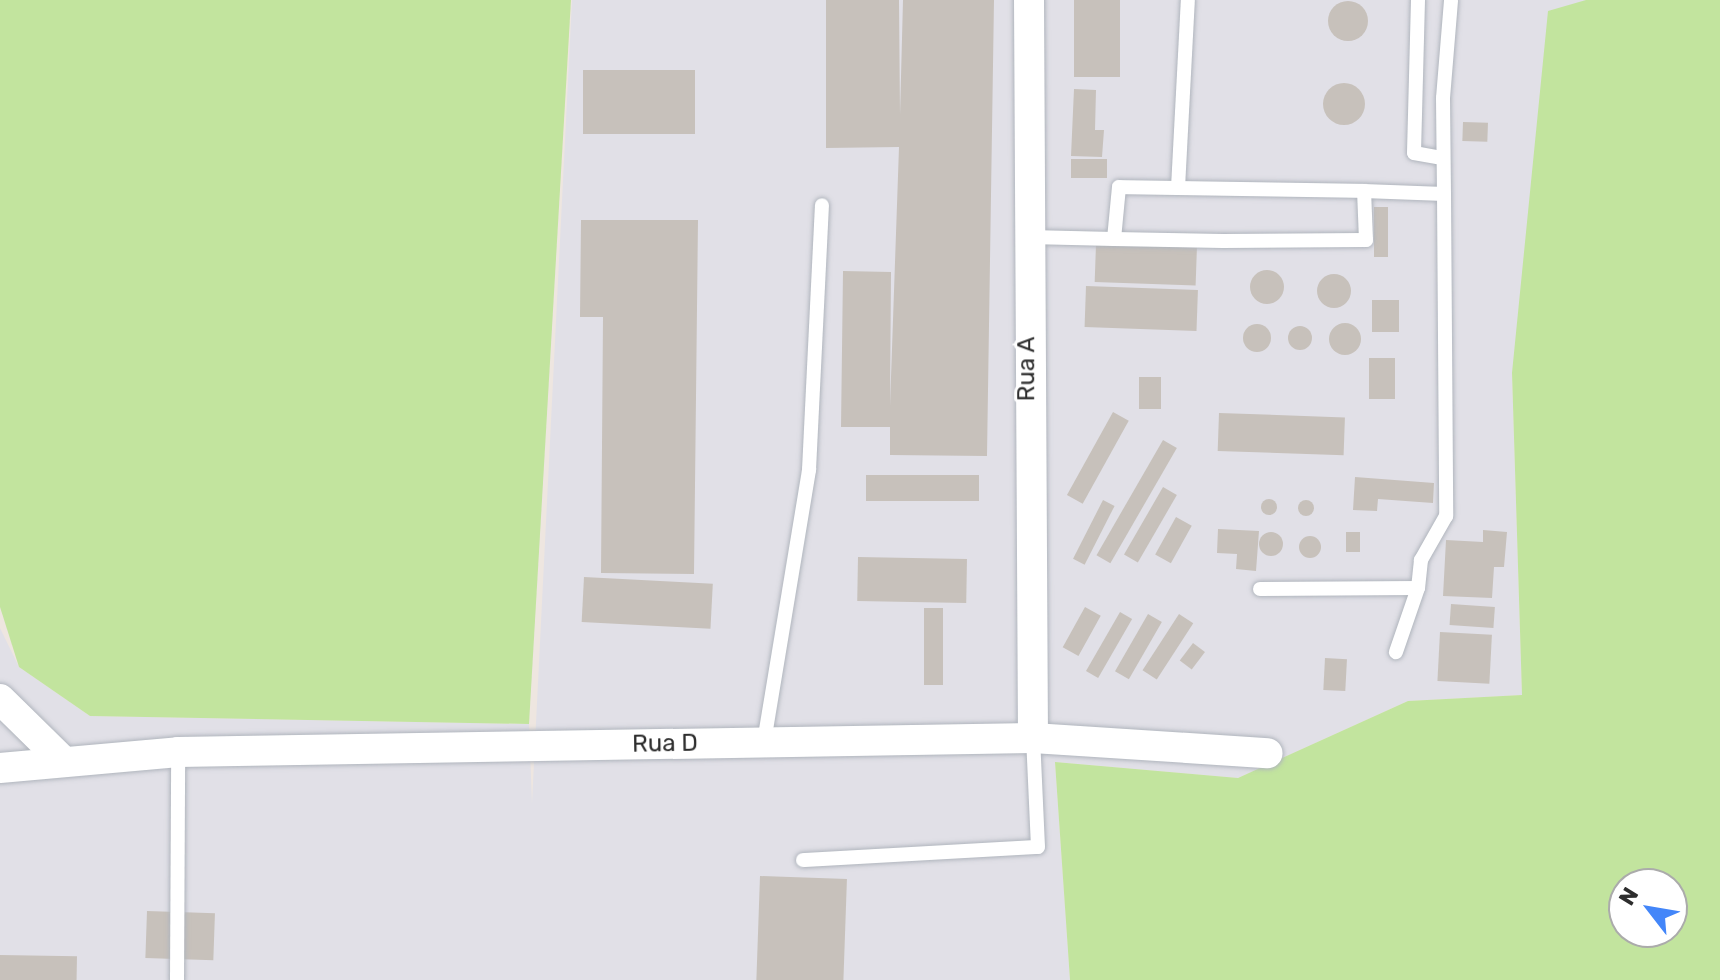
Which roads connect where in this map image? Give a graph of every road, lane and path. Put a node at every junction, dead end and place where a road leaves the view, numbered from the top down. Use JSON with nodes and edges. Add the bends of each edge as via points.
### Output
{"nodes":[{"id":1,"x":1029,"y":0,"type":"edge"},
{"id":2,"x":1188,"y":0,"type":"edge"},
{"id":3,"x":1418,"y":0,"type":"edge"},
{"id":4,"x":1451,"y":0,"type":"edge"},
{"id":5,"x":1443,"y":158,"type":"junction"},
{"id":6,"x":1178,"y":188,"type":"junction"},
{"id":7,"x":1364,"y":191,"type":"junction"},
{"id":8,"x":1444,"y":194,"type":"junction"},
{"id":9,"x":822,"y":205,"type":"dead end"},
{"id":10,"x":1026,"y":237,"type":"junction"},
{"id":11,"x":1114,"y":239,"type":"junction"},
{"id":12,"x":1418,"y":588,"type":"junction"},
{"id":13,"x":1260,"y":589,"type":"dead end"},
{"id":14,"x":1396,"y":652,"type":"dead end"},
{"id":15,"x":0,"y":699,"type":"edge"},
{"id":16,"x":1033,"y":738,"type":"junction"},
{"id":17,"x":764,"y":742,"type":"junction"},
{"id":18,"x":178,"y":752,"type":"junction"},
{"id":19,"x":1268,"y":753,"type":"dead end"},
{"id":20,"x":61,"y":759,"type":"junction"},
{"id":21,"x":0,"y":768,"type":"edge"},
{"id":22,"x":803,"y":860,"type":"dead end"},
{"id":23,"x":177,"y":980,"type":"edge"}],
"edges":[{"from":1,"to":10,"type":"street","name":"Rua A"},
{"from":2,"to":6,"type":"lane"},
{"from":3,"to":5,"type":"lane","via":[[1414,153]]},
{"from":4,"to":5,"type":"lane"},
{"from":5,"to":8,"type":"lane"},
{"from":6,"to":7,"type":"lane"},
{"from":6,"to":11,"type":"lane","via":[[1119,187]]},
{"from":7,"to":8,"type":"lane"},
{"from":7,"to":11,"type":"lane","via":[[1366,240]]},
{"from":8,"to":12,"type":"lane","via":[[1446,516],[1421,560]]},
{"from":9,"to":17,"type":"lane","via":[[809,470]]},
{"from":10,"to":11,"type":"lane"},
{"from":10,"to":16,"type":"street","name":"Rua A"},
{"from":12,"to":13,"type":"lane"},
{"from":12,"to":14,"type":"lane"},
{"from":15,"to":20,"type":"street"},
{"from":16,"to":17,"type":"street","name":"Rua D"},
{"from":16,"to":19,"type":"street","name":"Rua D"},
{"from":16,"to":22,"type":"lane","via":[[1038,847]]},
{"from":17,"to":18,"type":"street","name":"Rua D"},
{"from":18,"to":20,"type":"street","name":"Rua D"},
{"from":18,"to":23,"type":"lane"},
{"from":20,"to":21,"type":"street","name":"Rua D"}]}
